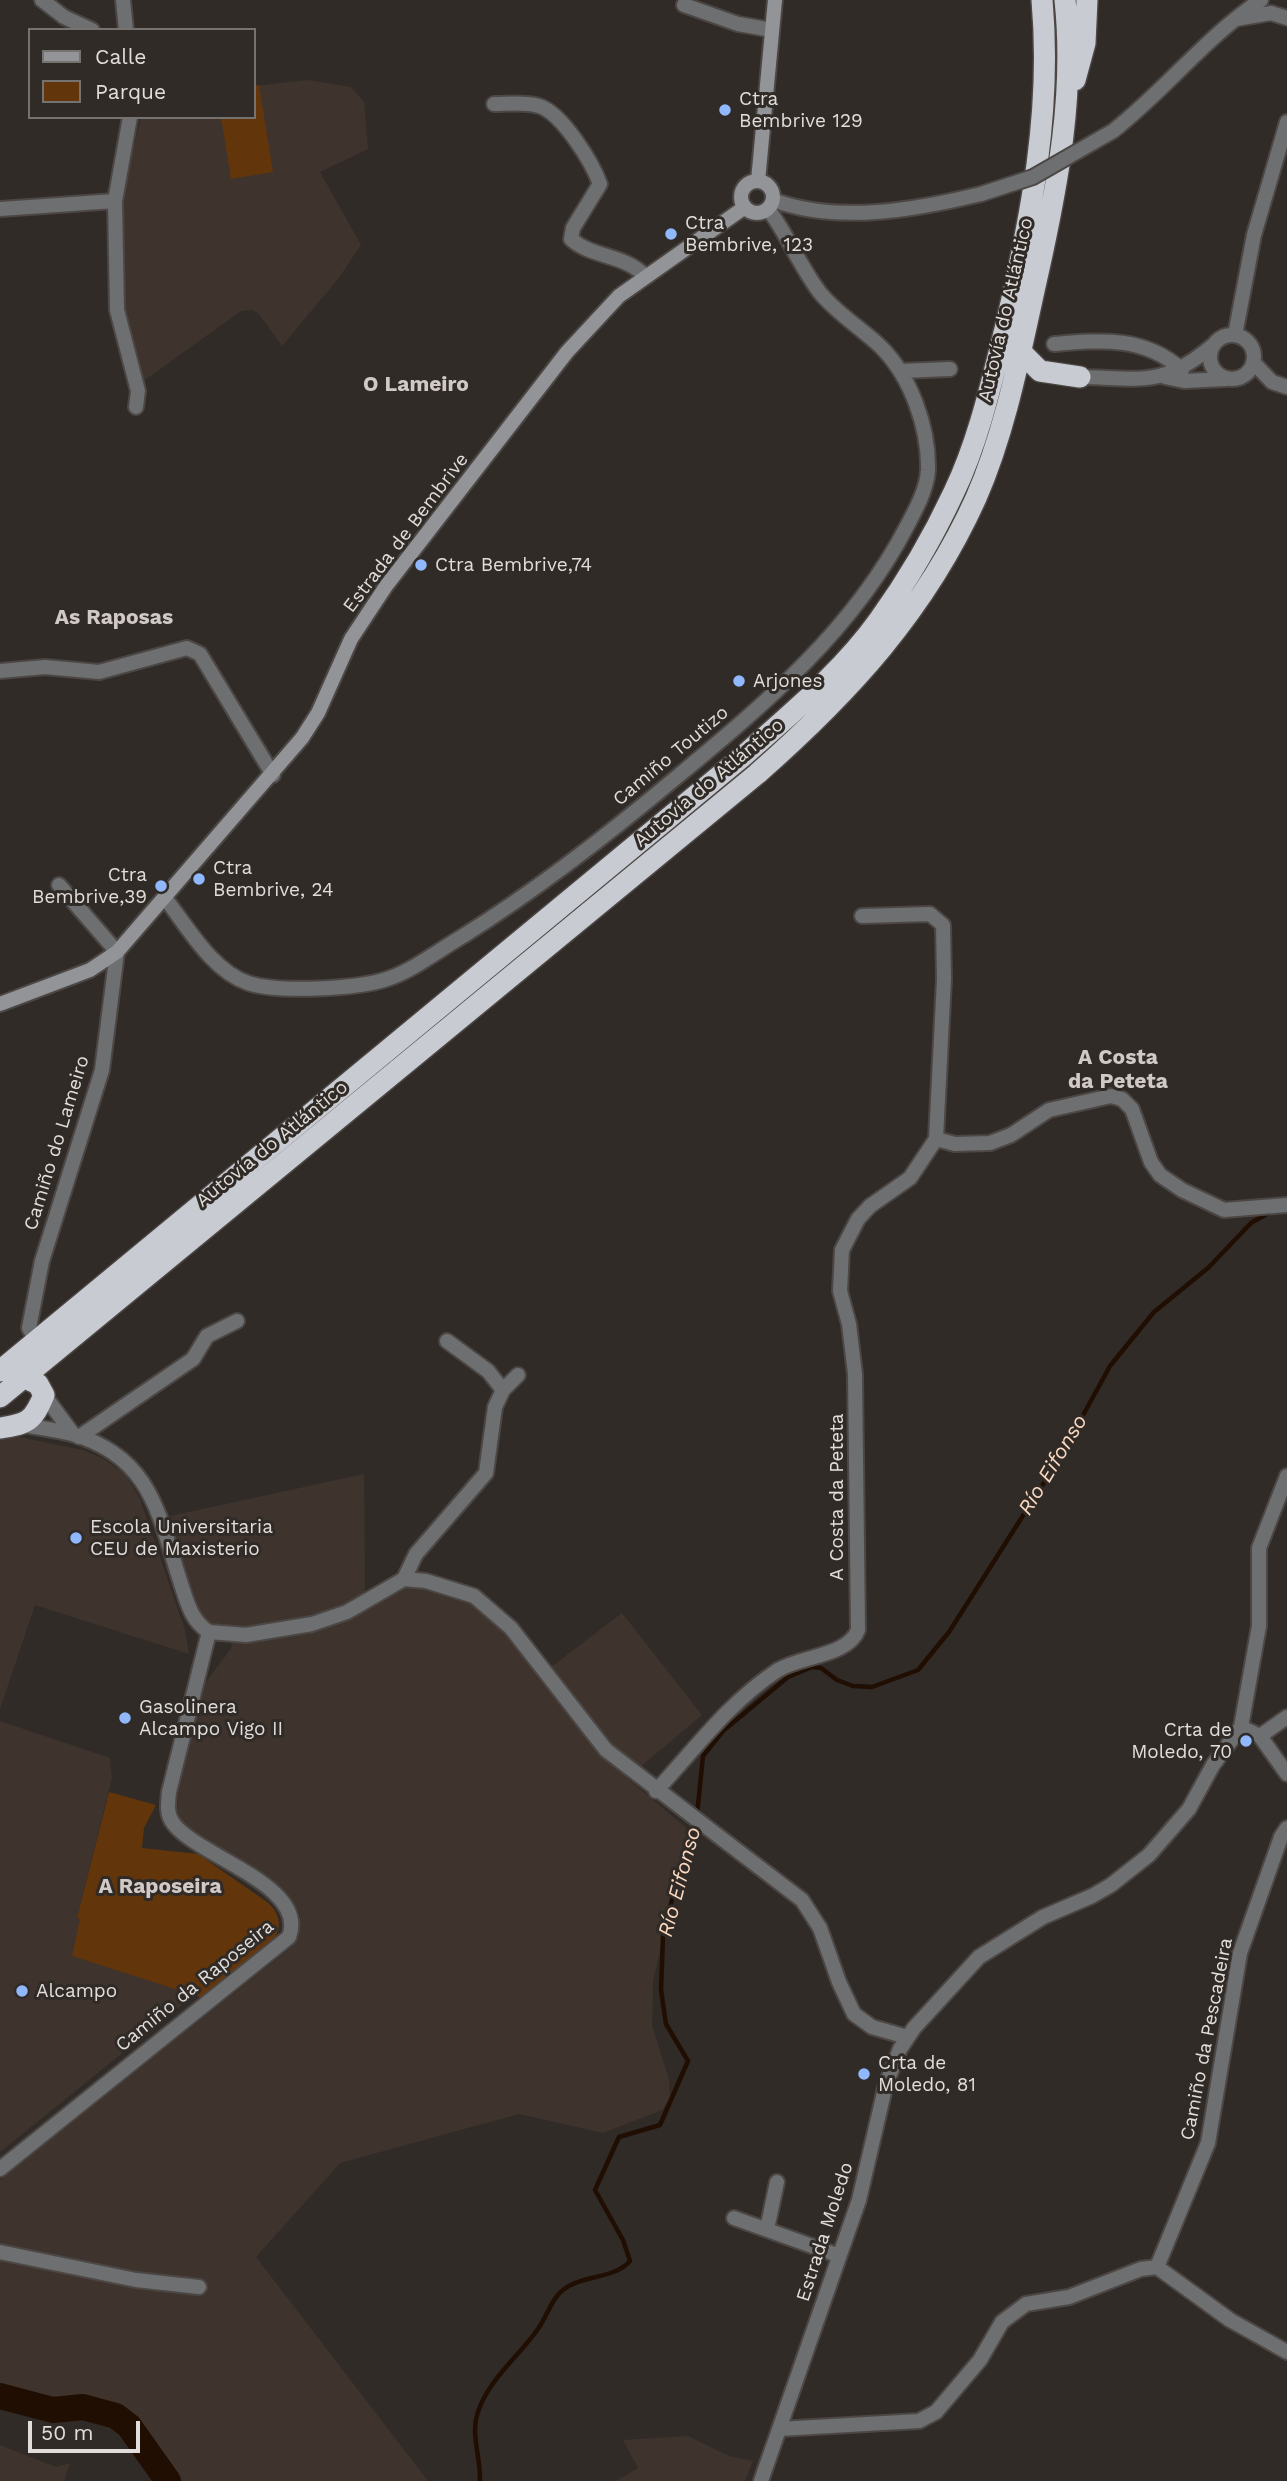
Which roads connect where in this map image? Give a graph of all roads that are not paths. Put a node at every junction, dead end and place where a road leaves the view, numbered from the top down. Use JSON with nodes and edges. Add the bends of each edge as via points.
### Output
{"nodes":[{"id":1,"x":42,"y":0,"type":"edge"},
{"id":2,"x":123,"y":0,"type":"edge"},
{"id":3,"x":775,"y":0,"type":"edge"},
{"id":4,"x":1042,"y":0,"type":"edge"},
{"id":5,"x":1065,"y":0,"type":"edge"},
{"id":6,"x":1087,"y":0,"type":"edge"},
{"id":7,"x":1245,"y":0,"type":"edge"},
{"id":8,"x":1261,"y":0,"type":"edge"},
{"id":9,"x":684,"y":5,"type":"dead end"},
{"id":10,"x":1287,"y":18,"type":"edge"},
{"id":11,"x":1232,"y":20,"type":"junction"},
{"id":12,"x":88,"y":28,"type":"edge"},
{"id":13,"x":126,"y":28,"type":"edge"},
{"id":14,"x":772,"y":30,"type":"junction"},
{"id":15,"x":1067,"y":97,"type":"junction"},
{"id":16,"x":494,"y":104,"type":"dead end"},
{"id":17,"x":130,"y":119,"type":"edge"},
{"id":18,"x":1287,"y":121,"type":"edge"},
{"id":19,"x":758,"y":181,"type":"junction"},
{"id":20,"x":115,"y":201,"type":"junction"},
{"id":21,"x":770,"y":204,"type":"junction"},
{"id":22,"x":745,"y":207,"type":"junction"},
{"id":23,"x":0,"y":209,"type":"edge"},
{"id":24,"x":645,"y":276,"type":"junction"},
{"id":25,"x":1235,"y":335,"type":"junction"},
{"id":26,"x":1055,"y":344,"type":"dead end"},
{"id":27,"x":1212,"y":346,"type":"junction"},
{"id":28,"x":1021,"y":352,"type":"junction"},
{"id":29,"x":1253,"y":362,"type":"junction"},
{"id":30,"x":950,"y":369,"type":"dead end"},
{"id":31,"x":1182,"y":370,"type":"junction"},
{"id":32,"x":900,"y":371,"type":"junction"},
{"id":33,"x":1080,"y":377,"type":"joint"},
{"id":34,"x":1163,"y":377,"type":"junction"},
{"id":35,"x":1226,"y":379,"type":"junction"},
{"id":36,"x":1287,"y":387,"type":"edge"},
{"id":37,"x":136,"y":407,"type":"dead end"},
{"id":38,"x":0,"y":671,"type":"edge"},
{"id":39,"x":273,"y":775,"type":"junction"},
{"id":40,"x":59,"y":885,"type":"dead end"},
{"id":41,"x":165,"y":898,"type":"junction"},
{"id":42,"x":862,"y":916,"type":"dead end"},
{"id":43,"x":117,"y":952,"type":"junction"},
{"id":44,"x":0,"y":1004,"type":"edge"},
{"id":45,"x":936,"y":1139,"type":"junction"},
{"id":46,"x":1287,"y":1205,"type":"edge"},
{"id":47,"x":237,"y":1321,"type":"dead end"},
{"id":48,"x":447,"y":1341,"type":"dead end"},
{"id":49,"x":32,"y":1344,"type":"junction"},
{"id":50,"x":1,"y":1364,"type":"edge"},
{"id":51,"x":518,"y":1375,"type":"dead end"},
{"id":52,"x":23,"y":1377,"type":"junction"},
{"id":53,"x":503,"y":1390,"type":"junction"},
{"id":54,"x":44,"y":1395,"type":"junction"},
{"id":55,"x":0,"y":1397,"type":"edge"},
{"id":56,"x":24,"y":1425,"type":"junction"},
{"id":57,"x":0,"y":1428,"type":"edge"},
{"id":58,"x":76,"y":1436,"type":"junction"},
{"id":59,"x":1287,"y":1476,"type":"edge"},
{"id":60,"x":404,"y":1579,"type":"junction"},
{"id":61,"x":209,"y":1632,"type":"junction"},
{"id":62,"x":1287,"y":1717,"type":"edge"},
{"id":63,"x":1241,"y":1727,"type":"junction"},
{"id":64,"x":1260,"y":1736,"type":"junction"},
{"id":65,"x":1287,"y":1774,"type":"edge"},
{"id":66,"x":656,"y":1791,"type":"junction"},
{"id":67,"x":1287,"y":1828,"type":"edge"},
{"id":68,"x":907,"y":2037,"type":"junction"},
{"id":69,"x":0,"y":2169,"type":"edge"},
{"id":70,"x":777,"y":2182,"type":"dead end"},
{"id":71,"x":734,"y":2218,"type":"dead end"},
{"id":72,"x":767,"y":2230,"type":"junction"},
{"id":73,"x":0,"y":2252,"type":"edge"},
{"id":74,"x":837,"y":2255,"type":"junction"},
{"id":75,"x":1157,"y":2267,"type":"junction"},
{"id":76,"x":199,"y":2287,"type":"dead end"},
{"id":77,"x":1287,"y":2353,"type":"edge"},
{"id":78,"x":779,"y":2429,"type":"junction"},
{"id":79,"x":761,"y":2481,"type":"edge"}],
"edges":[{"from":1,"to":12,"type":"street"},
{"from":2,"to":13,"type":"street"},
{"from":3,"to":14,"type":"street"},
{"from":4,"to":49,"type":"highway","name":"Autovía do Atlántico","via":[[1045,96],[1037,176],[1000,349],[956,490],[922,555],[878,621],[801,705],[741,758]]},
{"from":5,"to":15,"type":"highway","name":"Autovía do Atlántico"},
{"from":6,"to":15,"type":"highway","via":[[1081,62]]},
{"from":7,"to":11,"type":"street"},
{"from":8,"to":11,"type":"street"},
{"from":9,"to":14,"type":"street","via":[[738,24]]},
{"from":10,"to":11,"type":"street","via":[[1271,13]]},
{"from":11,"to":21,"type":"street","bridge":true,"via":[[1113,131],[1033,177],[941,204],[854,212]]},
{"from":14,"to":19,"type":"street"},
{"from":15,"to":28,"type":"highway","name":"Autovía do Atlántico","via":[[1060,178]]},
{"from":16,"to":24,"type":"street","via":[[539,106],[570,135],[600,184],[571,239],[580,247],[624,260]]},
{"from":17,"to":20,"type":"street"},
{"from":18,"to":25,"type":"street","via":[[1254,235]]},
{"from":19,"to":21,"type":"street","via":[[770,187]]},
{"from":19,"to":22,"type":"street","via":[[748,183],[741,192]]},
{"from":20,"to":23,"type":"street"},
{"from":20,"to":37,"type":"street","via":[[117,310],[138,391]]},
{"from":21,"to":22,"type":"street","via":[[754,213]]},
{"from":21,"to":32,"type":"street","name":"Camiño Toutizo","via":[[822,294],[882,348]]},
{"from":22,"to":24,"type":"street","name":"Estrada de Bembrive"},
{"from":24,"to":39,"type":"street","name":"Estrada de Bembrive","via":[[619,296],[567,352],[386,586],[351,639],[318,713]]},
{"from":25,"to":27,"type":"street","via":[[1222,337]]},
{"from":25,"to":29,"type":"street","via":[[1250,345]]},
{"from":26,"to":31,"type":"street","via":[[1112,340],[1139,345]]},
{"from":27,"to":31,"type":"street"},
{"from":27,"to":35,"type":"street","via":[[1211,365]]},
{"from":28,"to":33,"type":"highway","via":[[1040,371]]},
{"from":28,"to":52,"type":"highway","name":"Autovía do Atlántico","via":[[976,497],[943,563],[874,660],[816,723]]},
{"from":29,"to":35,"type":"street","via":[[1246,374]]},
{"from":29,"to":36,"type":"street","via":[[1272,382]]},
{"from":30,"to":32,"type":"street"},
{"from":31,"to":34,"type":"street"},
{"from":32,"to":41,"type":"street","name":"Camiño Toutizo","via":[[921,420],[928,472],[910,521],[866,594],[793,676],[569,865],[408,970],[359,986],[274,987],[234,977]]},
{"from":33,"to":34,"type":"street"},
{"from":34,"to":35,"type":"street"},
{"from":38,"to":39,"type":"street","via":[[45,667],[99,672],[187,648],[200,654]]},
{"from":39,"to":41,"type":"street","name":"Estrada de Bembrive"},
{"from":40,"to":43,"type":"street"},
{"from":41,"to":43,"type":"street","name":"Estrada de Bembrive"},
{"from":42,"to":45,"type":"street","via":[[930,914],[943,925]]},
{"from":43,"to":44,"type":"street","name":"Estrada de Bembrive","via":[[90,970]]},
{"from":43,"to":49,"type":"street","name":"Camiño do Lameiro","via":[[102,1070],[42,1261],[29,1328]]},
{"from":45,"to":46,"type":"street","via":[[955,1144],[990,1143],[1049,1110],[1111,1096],[1132,1109],[1151,1163],[1182,1190],[1224,1210]]},
{"from":45,"to":66,"type":"street","name":"A Costa da Peteta","via":[[910,1178],[858,1219],[842,1250],[840,1291],[849,1324],[857,1413],[855,1639],[778,1671],[705,1734]]},
{"from":47,"to":58,"type":"street","via":[[207,1336],[193,1359]]},
{"from":48,"to":53,"type":"street","via":[[488,1371]]},
{"from":49,"to":50,"type":"highway","name":"Autovía do Atlántico"},
{"from":50,"to":52,"type":"highway"},
{"from":51,"to":53,"type":"street"},
{"from":52,"to":54,"type":"highway","via":[[38,1384]]},
{"from":52,"to":55,"type":"highway","name":"Autovía do Atlántico"},
{"from":53,"to":60,"type":"street","via":[[490,1423],[486,1473],[416,1554]]},
{"from":54,"to":56,"type":"highway"},
{"from":54,"to":58,"type":"street"},
{"from":56,"to":57,"type":"highway"},
{"from":56,"to":58,"type":"street"},
{"from":58,"to":61,"type":"street","via":[[111,1451],[137,1471],[160,1520],[191,1612]]},
{"from":59,"to":63,"type":"street","via":[[1259,1548],[1259,1626]]},
{"from":60,"to":61,"type":"street","via":[[346,1612],[312,1624],[246,1635]]},
{"from":60,"to":66,"type":"street","via":[[453,1587],[493,1610],[606,1750]]},
{"from":61,"to":69,"type":"street","name":"Camiño da Raposeira","via":[[169,1792],[169,1817],[181,1832],[281,1899],[292,1918],[289,1937]]},
{"from":62,"to":64,"type":"street"},
{"from":63,"to":64,"type":"street"},
{"from":63,"to":68,"type":"street","name":"Estrada Moledo","via":[[1189,1809],[1149,1855],[1092,1896],[1043,1917],[979,1957]]},
{"from":64,"to":65,"type":"street"},
{"from":66,"to":68,"type":"street","via":[[790,1889],[811,1911],[854,2014],[872,2026]]},
{"from":67,"to":75,"type":"street","name":"Camiño da Pescadeira","via":[[1240,1953],[1208,2143]]},
{"from":68,"to":74,"type":"street","name":"Estrada Moledo","via":[[886,2084],[859,2200]]},
{"from":70,"to":72,"type":"street"},
{"from":71,"to":72,"type":"street"},
{"from":72,"to":74,"type":"street"},
{"from":73,"to":76,"type":"street","via":[[136,2280]]},
{"from":74,"to":78,"type":"street","name":"Estrada Moledo"},
{"from":75,"to":77,"type":"street","via":[[1230,2320]]},
{"from":75,"to":78,"type":"street","via":[[1069,2297],[1026,2304],[1002,2322],[980,2360],[936,2412],[919,2421]]},
{"from":78,"to":79,"type":"street","name":"Estrada Moledo"}]}
